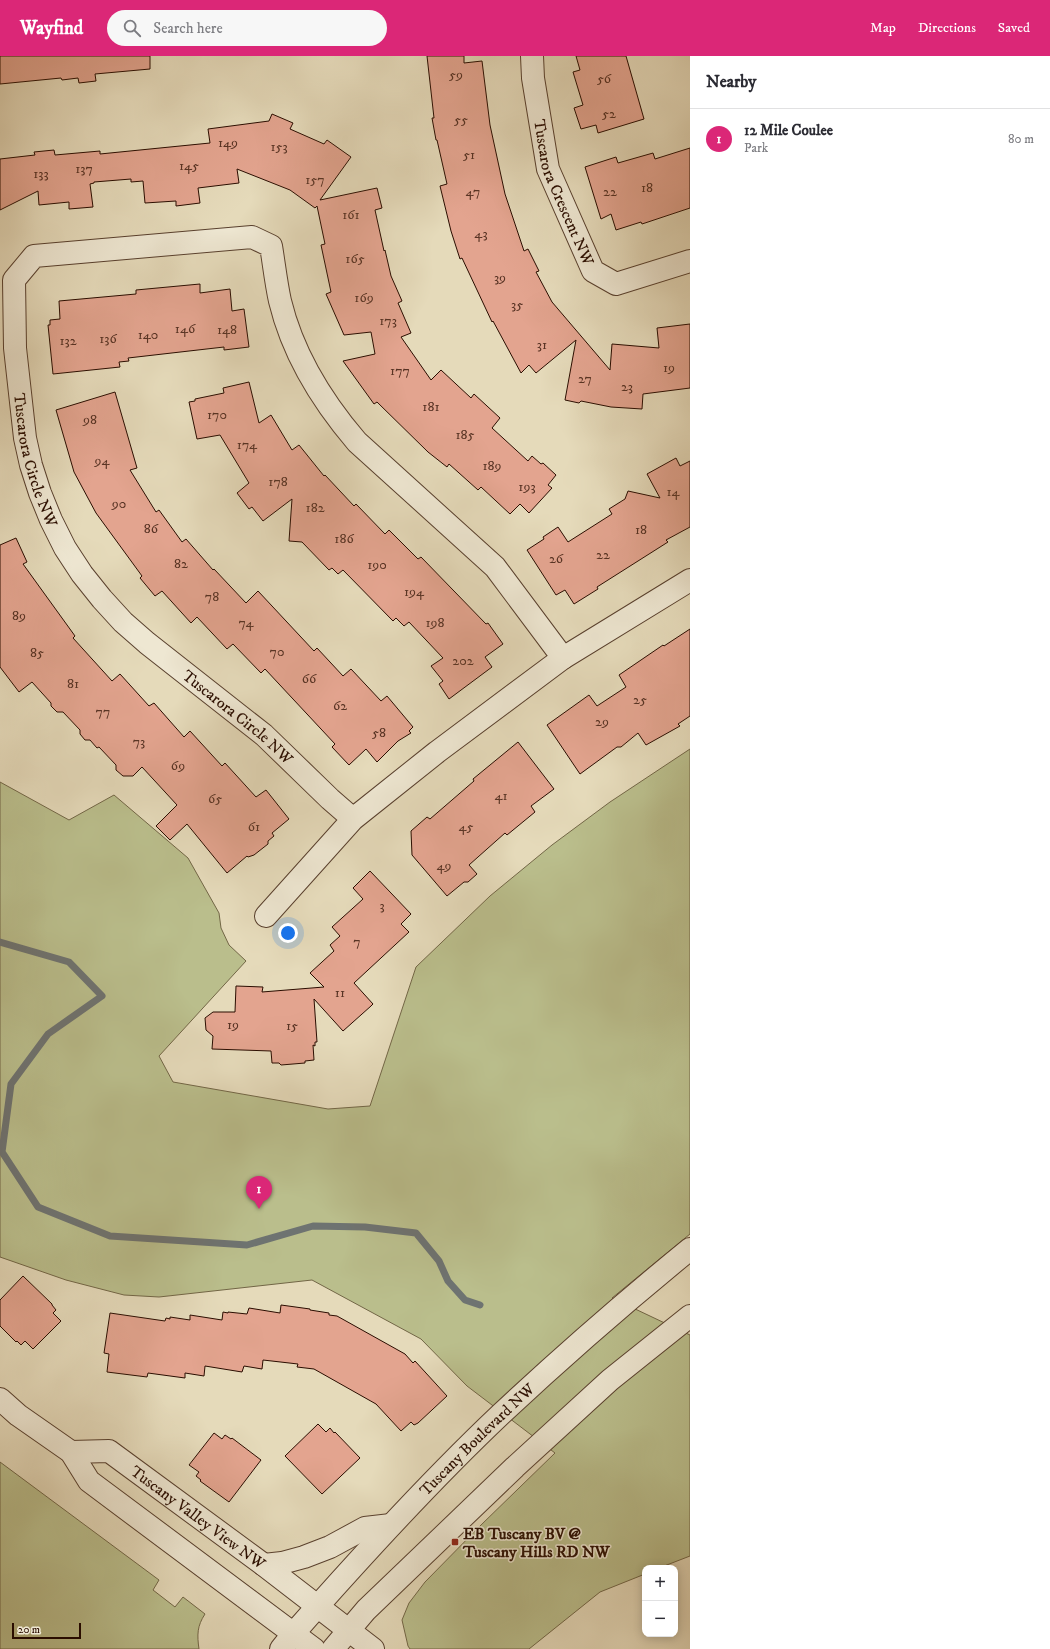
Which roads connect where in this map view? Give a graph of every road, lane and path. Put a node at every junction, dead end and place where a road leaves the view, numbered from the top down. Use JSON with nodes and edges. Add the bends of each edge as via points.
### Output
{"nodes":[{"id":1,"x":532,"y":56,"type":"edge"},
{"id":2,"x":690,"y":261,"type":"edge"},
{"id":3,"x":690,"y":580,"type":"edge"},
{"id":4,"x":563,"y":658,"type":"junction"},
{"id":5,"x":353,"y":819,"type":"junction"},
{"id":6,"x":266,"y":916,"type":"dead end"},
{"id":7,"x":690,"y":1249,"type":"edge"},
{"id":8,"x":690,"y":1316,"type":"edge"},
{"id":9,"x":0,"y":1399,"type":"edge"},
{"id":10,"x":71,"y":1452,"type":"junction"},
{"id":11,"x":391,"y":1525,"type":"junction"},
{"id":12,"x":264,"y":1564,"type":"junction"},
{"id":13,"x":317,"y":1606,"type":"junction"},
{"id":14,"x":349,"y":1629,"type":"junction"},
{"id":15,"x":287,"y":1641,"type":"edge"},
{"id":16,"x":314,"y":1649,"type":"edge"},
{"id":17,"x":333,"y":1649,"type":"edge"},
{"id":18,"x":373,"y":1649,"type":"edge"}],
"edges":[{"from":1,"to":2,"type":"street","name":"Tuscarora Crescent NW","via":[[533,78],[548,169],[593,271],[616,284]]},
{"from":3,"to":4,"type":"street"},
{"from":4,"to":5,"type":"street","via":[[437,752]]},
{"from":4,"to":5,"type":"street","name":"Tuscarora Circle NW","via":[[496,567],[357,442],[337,419],[316,388],[295,346],[280,300],[271,246],[252,238],[34,256],[14,280],[15,348],[25,438],[31,465],[51,520],[65,548],[87,580],[123,622],[264,735]]},
{"from":5,"to":6,"type":"street"},
{"from":7,"to":11,"type":"street","name":"Tuscany Boulevard NW","via":[[609,1316],[500,1415]]},
{"from":8,"to":14,"type":"street","via":[[610,1380],[515,1467]]},
{"from":9,"to":10,"type":"street","via":[[18,1415]]},
{"from":10,"to":12,"type":"street","name":"Tuscany Valley View NW","via":[[109,1451]]},
{"from":10,"to":15,"type":"street","via":[[89,1481]]},
{"from":11,"to":12,"type":"street","via":[[365,1528],[330,1547],[304,1557],[282,1563]]},
{"from":11,"to":13,"type":"street","name":"Tuscany Boulevard NW"},
{"from":12,"to":13,"type":"street","name":"Tuscany Valley View NW"},
{"from":13,"to":14,"type":"street","name":"Tuscany Valley View NW"},
{"from":13,"to":15,"type":"street","name":"Tuscany Boulevard NW"},
{"from":14,"to":17,"type":"street"},
{"from":14,"to":18,"type":"street","name":"Tuscany Valley View NW"},
{"from":15,"to":16,"type":"street"}]}
